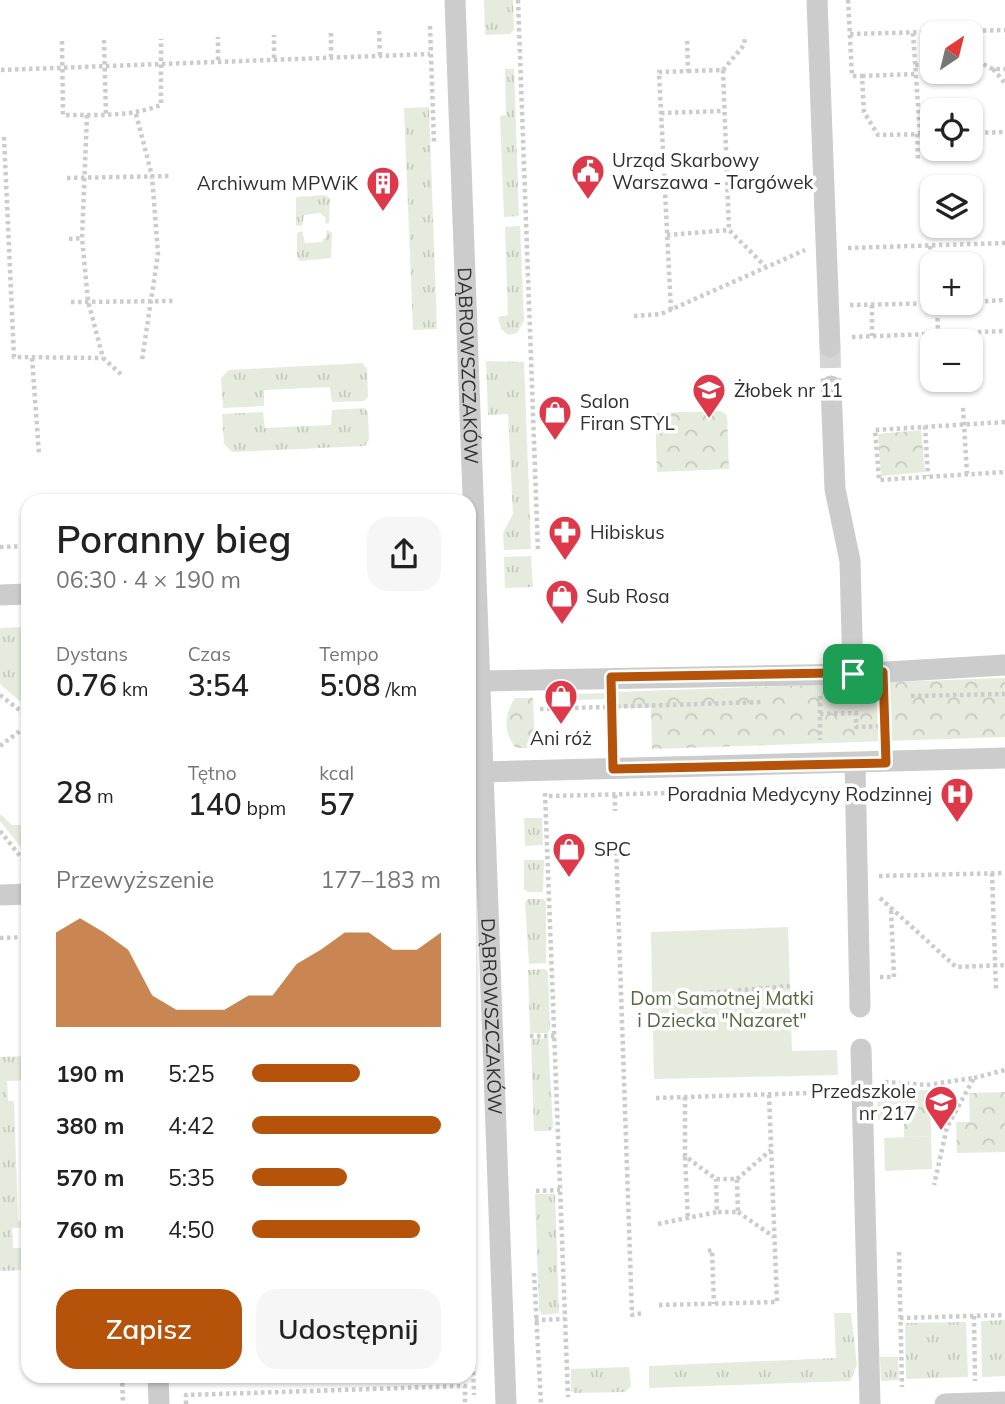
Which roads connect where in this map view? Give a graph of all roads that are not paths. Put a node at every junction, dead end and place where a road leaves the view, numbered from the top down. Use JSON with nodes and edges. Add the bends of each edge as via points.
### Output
{"nodes":[{"id":1,"x":455,"y":0,"type":"edge"},
{"id":2,"x":817,"y":0,"type":"edge"},
{"id":3,"x":830,"y":343,"type":"tunnel mouth"},
{"id":4,"x":831,"y":386,"type":"tunnel mouth"},
{"id":5,"x":471,"y":494,"type":"edge"},
{"id":6,"x":21,"y":594,"type":"edge"},
{"id":7,"x":0,"y":595,"type":"edge"},
{"id":8,"x":476,"y":608,"type":"edge"},
{"id":9,"x":1005,"y":665,"type":"edge"},
{"id":10,"x":853,"y":674,"type":"junction"},
{"id":11,"x":482,"y":681,"type":"junction"},
{"id":12,"x":1005,"y":758,"type":"edge"},
{"id":13,"x":855,"y":764,"type":"junction"},
{"id":14,"x":484,"y":772,"type":"junction"},
{"id":15,"x":478,"y":878,"type":"edge"},
{"id":16,"x":21,"y":894,"type":"edge"},
{"id":17,"x":0,"y":895,"type":"edge"},
{"id":18,"x":860,"y":1007,"type":"dead end"},
{"id":19,"x":861,"y":1049,"type":"dead end"},
{"id":20,"x":158,"y":1383,"type":"edge"},
{"id":21,"x":1005,"y":1402,"type":"edge"},
{"id":22,"x":159,"y":1404,"type":"edge"},
{"id":23,"x":506,"y":1404,"type":"edge"},
{"id":24,"x":870,"y":1404,"type":"edge"},
{"id":25,"x":945,"y":1404,"type":"edge"}],
"edges":[{"from":1,"to":5,"type":"street","name":"DĄBROWSZCZAKÓW"},
{"from":2,"to":3,"type":"street"},
{"from":4,"to":10,"type":"street","via":[[835,489],[850,561]]},
{"from":6,"to":7,"type":"street"},
{"from":8,"to":11,"type":"street","name":"DĄBROWSZCZAKÓW"},
{"from":9,"to":10,"type":"street"},
{"from":10,"to":11,"type":"street"},
{"from":11,"to":14,"type":"street","name":"DĄBROWSZCZAKÓW"},
{"from":12,"to":13,"type":"street"},
{"from":13,"to":14,"type":"street"},
{"from":13,"to":18,"type":"street"},
{"from":14,"to":15,"type":"street","name":"DĄBROWSZCZAKÓW"},
{"from":15,"to":23,"type":"street","name":"DĄBROWSZCZAKÓW"},
{"from":16,"to":17,"type":"street"},
{"from":19,"to":24,"type":"street","via":[[869,1086]]},
{"from":20,"to":22,"type":"street"},
{"from":21,"to":25,"type":"street"}]}
